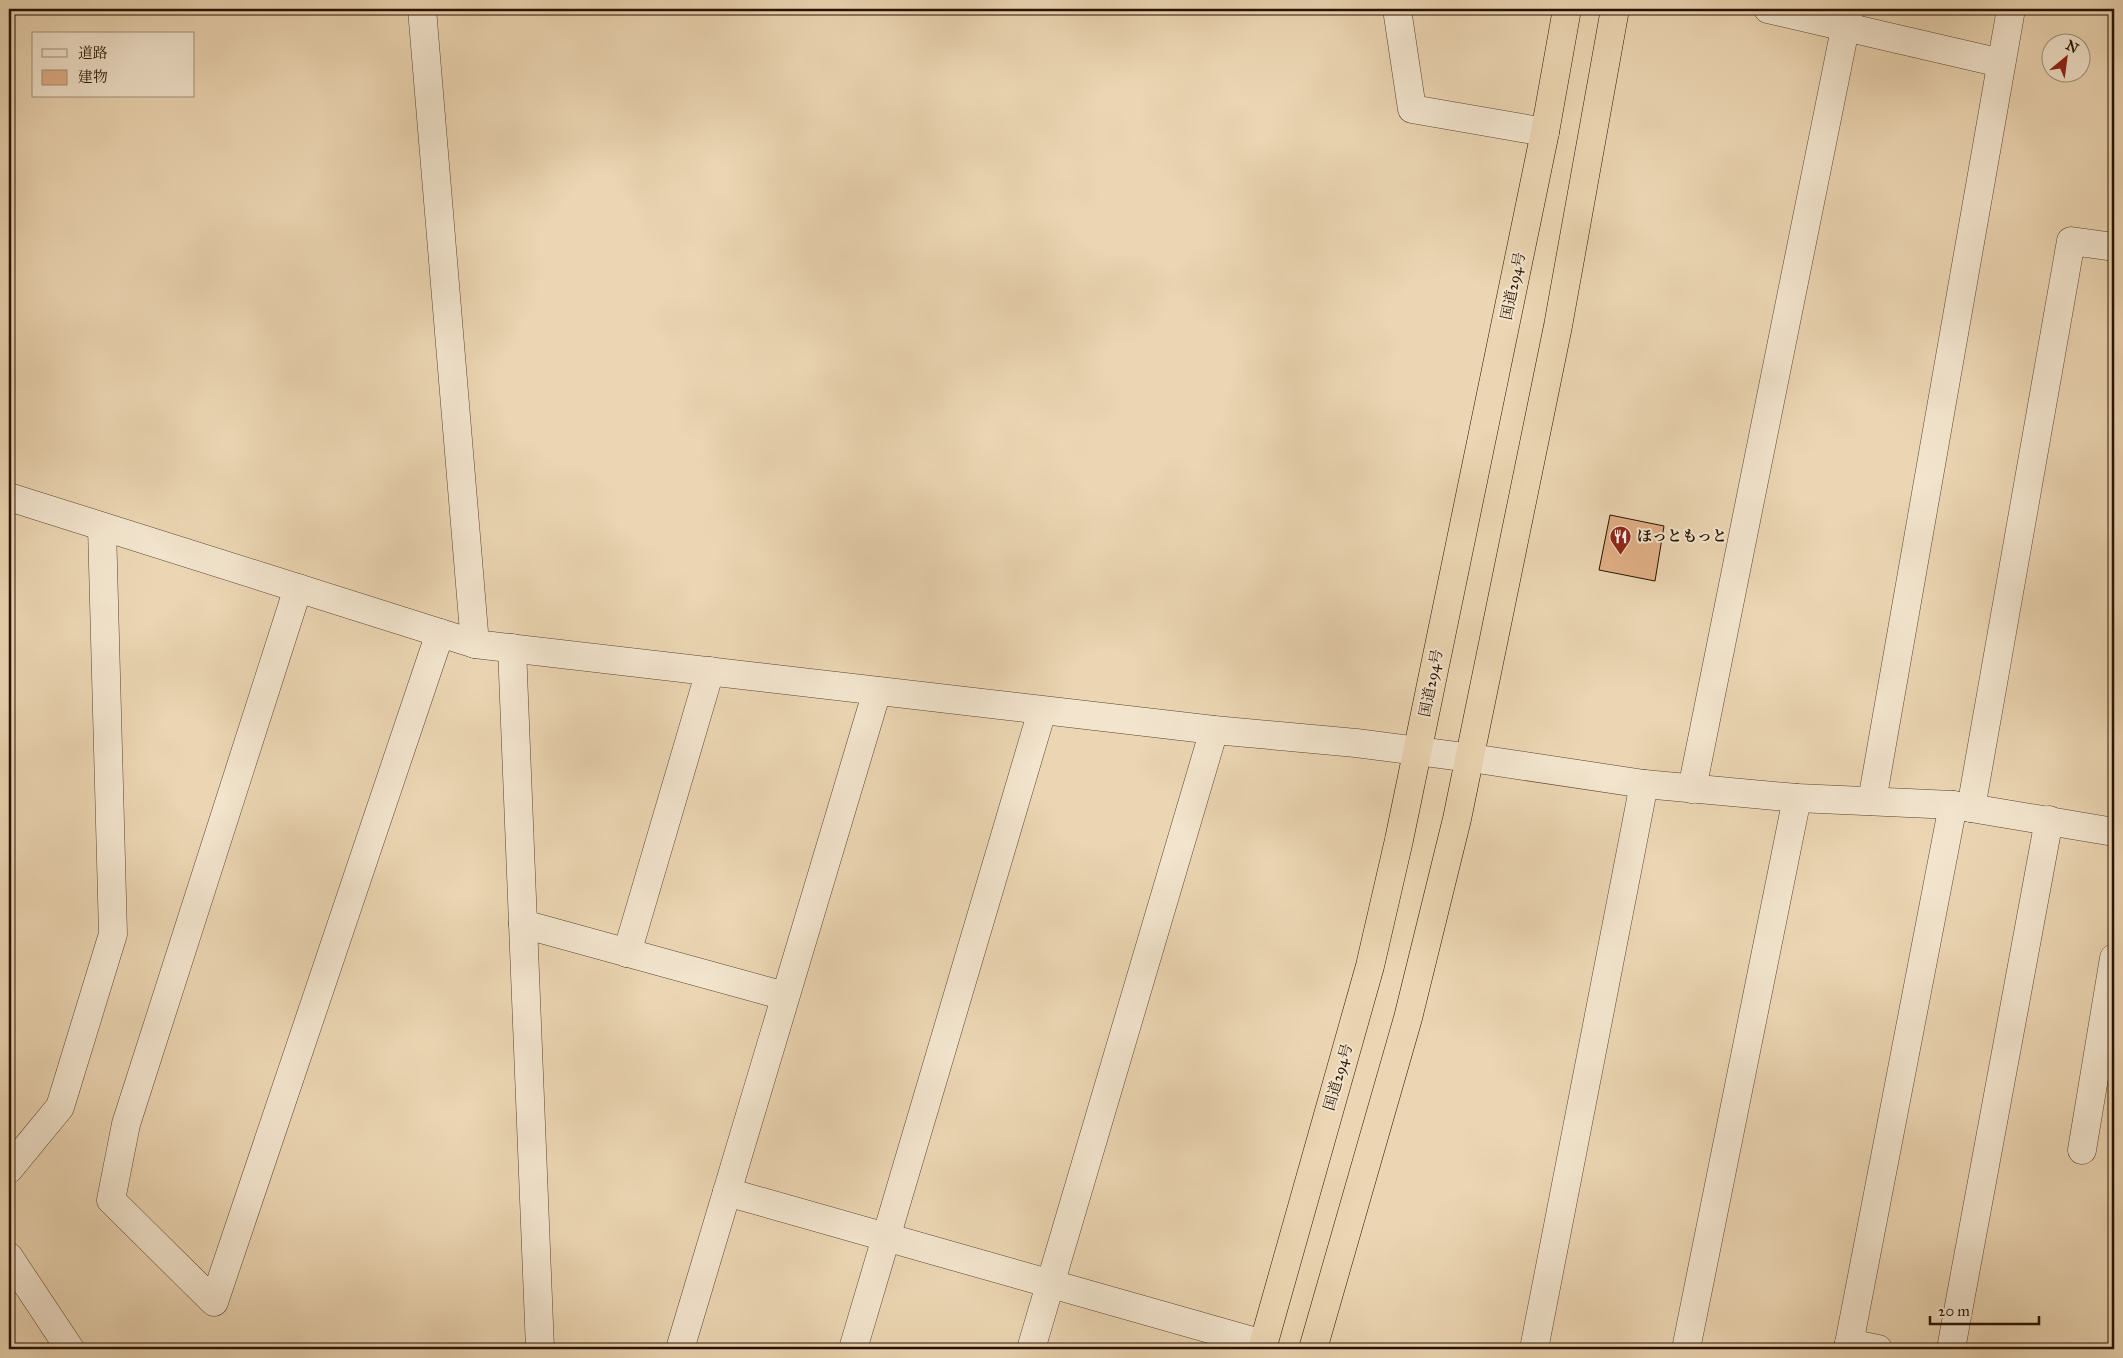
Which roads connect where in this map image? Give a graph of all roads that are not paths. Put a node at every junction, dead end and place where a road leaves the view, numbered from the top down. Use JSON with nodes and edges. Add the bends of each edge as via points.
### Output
{"nodes":[{"id":1,"x":422,"y":9,"type":"edge"},
{"id":2,"x":1397,"y":9,"type":"edge"},
{"id":3,"x":1567,"y":9,"type":"edge"},
{"id":4,"x":1616,"y":9,"type":"edge"},
{"id":5,"x":1768,"y":9,"type":"edge"},
{"id":6,"x":2011,"y":9,"type":"edge"},
{"id":7,"x":1847,"y":17,"type":"edge"},
{"id":8,"x":2001,"y":63,"type":"junction"},
{"id":9,"x":1545,"y":132,"type":"junction"},
{"id":10,"x":2114,"y":247,"type":"edge"},
{"id":11,"x":9,"y":497,"type":"edge"},
{"id":12,"x":102,"y":526,"type":"junction"},
{"id":13,"x":298,"y":588,"type":"junction"},
{"id":14,"x":440,"y":633,"type":"junction"},
{"id":15,"x":475,"y":644,"type":"junction"},
{"id":16,"x":512,"y":648,"type":"junction"},
{"id":17,"x":710,"y":671,"type":"junction"},
{"id":18,"x":877,"y":691,"type":"junction"},
{"id":19,"x":1042,"y":711,"type":"junction"},
{"id":20,"x":1214,"y":730,"type":"junction"},
{"id":21,"x":1417,"y":752,"type":"junction"},
{"id":22,"x":1471,"y":758,"type":"junction"},
{"id":23,"x":1644,"y":784,"type":"junction"},
{"id":24,"x":1692,"y":789,"type":"junction"},
{"id":25,"x":1796,"y":798,"type":"junction"},
{"id":26,"x":1872,"y":801,"type":"junction"},
{"id":27,"x":1962,"y":806,"type":"junction"},
{"id":28,"x":2049,"y":820,"type":"junction"},
{"id":29,"x":2114,"y":832,"type":"edge"},
{"id":30,"x":523,"y":924,"type":"junction"},
{"id":31,"x":627,"y":953,"type":"junction"},
{"id":32,"x":2114,"y":958,"type":"edge"},
{"id":33,"x":785,"y":996,"type":"junction"},
{"id":34,"x":2082,"y":1150,"type":"dead end"},
{"id":35,"x":9,"y":1169,"type":"edge"},
{"id":36,"x":727,"y":1192,"type":"junction"},
{"id":37,"x":886,"y":1237,"type":"junction"},
{"id":38,"x":9,"y":1257,"type":"edge"},
{"id":39,"x":1050,"y":1283,"type":"junction"},
{"id":40,"x":1848,"y":1346,"type":"edge"},
{"id":41,"x":1262,"y":1347,"type":"edge"},
{"id":42,"x":70,"y":1349,"type":"edge"},
{"id":43,"x":540,"y":1349,"type":"edge"},
{"id":44,"x":680,"y":1349,"type":"edge"},
{"id":45,"x":853,"y":1349,"type":"edge"},
{"id":46,"x":1031,"y":1349,"type":"edge"},
{"id":47,"x":1312,"y":1349,"type":"edge"},
{"id":48,"x":1534,"y":1349,"type":"edge"},
{"id":49,"x":1686,"y":1349,"type":"edge"},
{"id":50,"x":1878,"y":1349,"type":"edge"},
{"id":51,"x":1951,"y":1349,"type":"edge"}],
"edges":[{"from":1,"to":15,"type":"street"},
{"from":2,"to":9,"type":"street","via":[[1412,108]]},
{"from":3,"to":9,"type":"highway","name":"国道294号"},
{"from":4,"to":22,"type":"highway","via":[[1558,326]]},
{"from":5,"to":7,"type":"street"},
{"from":6,"to":8,"type":"street"},
{"from":7,"to":8,"type":"street"},
{"from":7,"to":24,"type":"street"},
{"from":8,"to":26,"type":"street"},
{"from":9,"to":21,"type":"highway","name":"国道294号"},
{"from":10,"to":27,"type":"street","via":[[2071,240]]},
{"from":11,"to":12,"type":"street"},
{"from":12,"to":13,"type":"street"},
{"from":12,"to":35,"type":"street","via":[[112,934],[60,1107]]},
{"from":13,"to":14,"type":"street"},
{"from":13,"to":14,"type":"street","via":[[126,1124],[111,1200],[214,1302]]},
{"from":14,"to":15,"type":"street"},
{"from":15,"to":16,"type":"street"},
{"from":16,"to":17,"type":"street"},
{"from":16,"to":30,"type":"street"},
{"from":17,"to":18,"type":"street"},
{"from":17,"to":31,"type":"street"},
{"from":18,"to":19,"type":"street"},
{"from":18,"to":33,"type":"street"},
{"from":19,"to":20,"type":"street"},
{"from":19,"to":37,"type":"street"},
{"from":20,"to":21,"type":"street"},
{"from":20,"to":39,"type":"street"},
{"from":21,"to":22,"type":"street"},
{"from":21,"to":41,"type":"highway","name":"国道294号","via":[[1370,966]]},
{"from":22,"to":23,"type":"street"},
{"from":22,"to":47,"type":"highway","via":[[1408,1018]]},
{"from":23,"to":24,"type":"street"},
{"from":23,"to":48,"type":"street"},
{"from":24,"to":25,"type":"street"},
{"from":25,"to":26,"type":"street"},
{"from":25,"to":49,"type":"street"},
{"from":26,"to":27,"type":"street"},
{"from":27,"to":28,"type":"street"},
{"from":27,"to":40,"type":"street"},
{"from":28,"to":29,"type":"street"},
{"from":28,"to":51,"type":"street"},
{"from":30,"to":31,"type":"street"},
{"from":30,"to":43,"type":"street"},
{"from":31,"to":33,"type":"street"},
{"from":32,"to":34,"type":"street"},
{"from":33,"to":36,"type":"street"},
{"from":36,"to":37,"type":"street"},
{"from":36,"to":44,"type":"street"},
{"from":37,"to":39,"type":"street"},
{"from":37,"to":45,"type":"street"},
{"from":38,"to":42,"type":"street"},
{"from":39,"to":41,"type":"street"},
{"from":39,"to":46,"type":"street"},
{"from":40,"to":50,"type":"street"}]}
